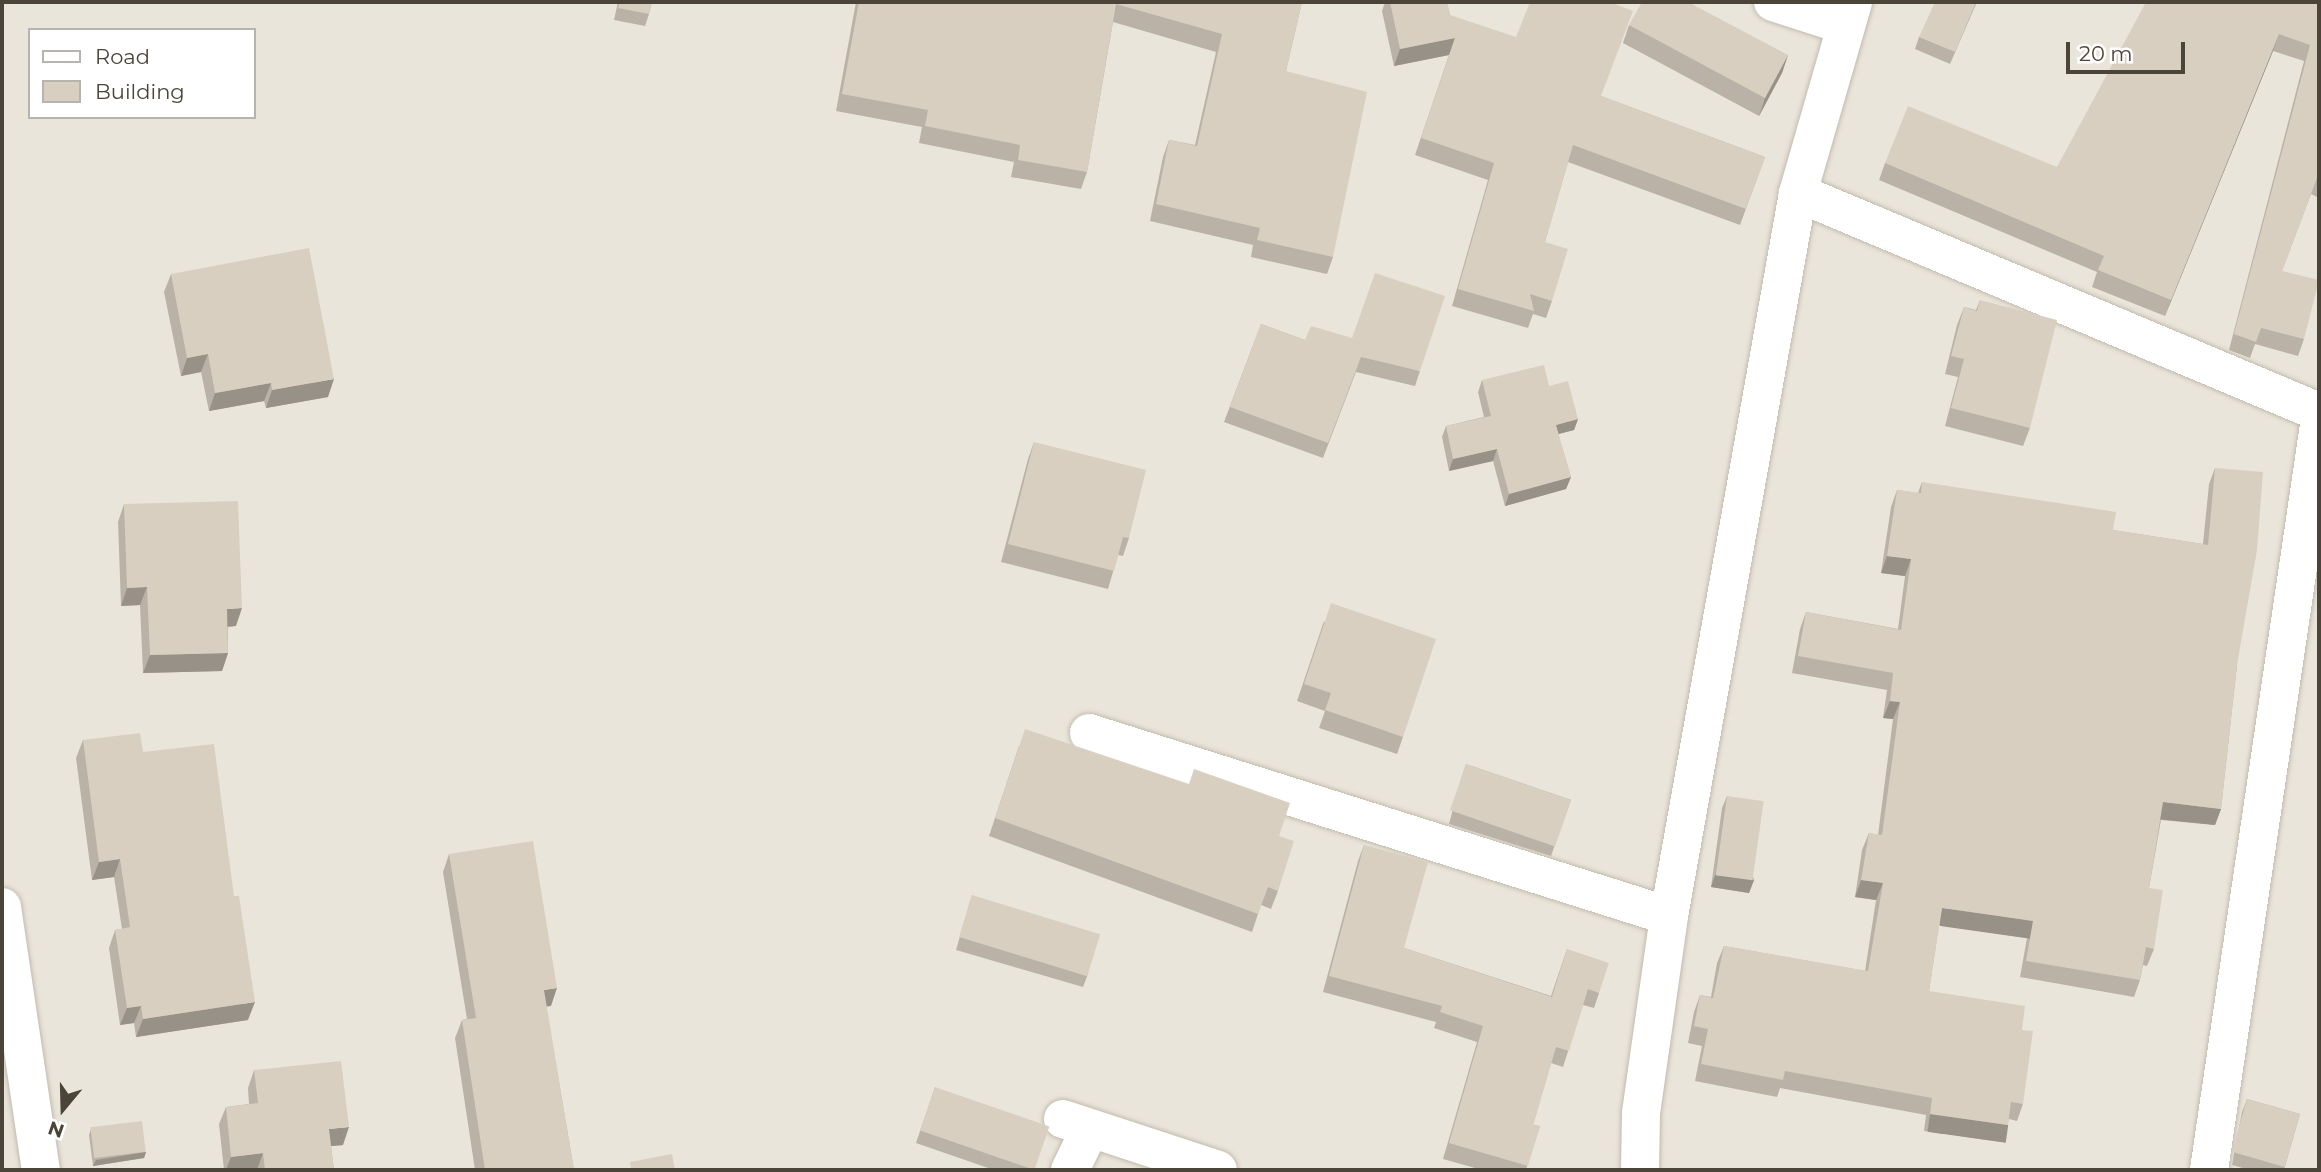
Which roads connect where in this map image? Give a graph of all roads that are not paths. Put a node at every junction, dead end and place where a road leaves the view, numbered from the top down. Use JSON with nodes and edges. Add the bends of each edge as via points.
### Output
{"nodes":[{"id":1,"x":1773,"y":2,"type":"edge"},
{"id":2,"x":1849,"y":13,"type":"edge"},
{"id":3,"x":1798,"y":193,"type":"junction"},
{"id":4,"x":2319,"y":412,"type":"edge"},
{"id":5,"x":2319,"y":425,"type":"edge"},
{"id":6,"x":1089,"y":733,"type":"dead end"},
{"id":7,"x":2,"y":907,"type":"edge"},
{"id":8,"x":1670,"y":916,"type":"junction"},
{"id":9,"x":41,"y":1170,"type":"edge"},
{"id":10,"x":1070,"y":1170,"type":"edge"},
{"id":11,"x":1218,"y":1170,"type":"edge"},
{"id":12,"x":1640,"y":1170,"type":"edge"},
{"id":13,"x":2209,"y":1170,"type":"edge"}],
"edges":[{"from":1,"to":2,"type":"street"},
{"from":2,"to":3,"type":"street"},
{"from":3,"to":4,"type":"street"},
{"from":3,"to":8,"type":"street"},
{"from":5,"to":13,"type":"street"},
{"from":6,"to":8,"type":"street"},
{"from":7,"to":9,"type":"street"},
{"from":8,"to":12,"type":"street","via":[[1642,1113]]},
{"from":10,"to":11,"type":"street","via":[[1077,1124]]}]}
